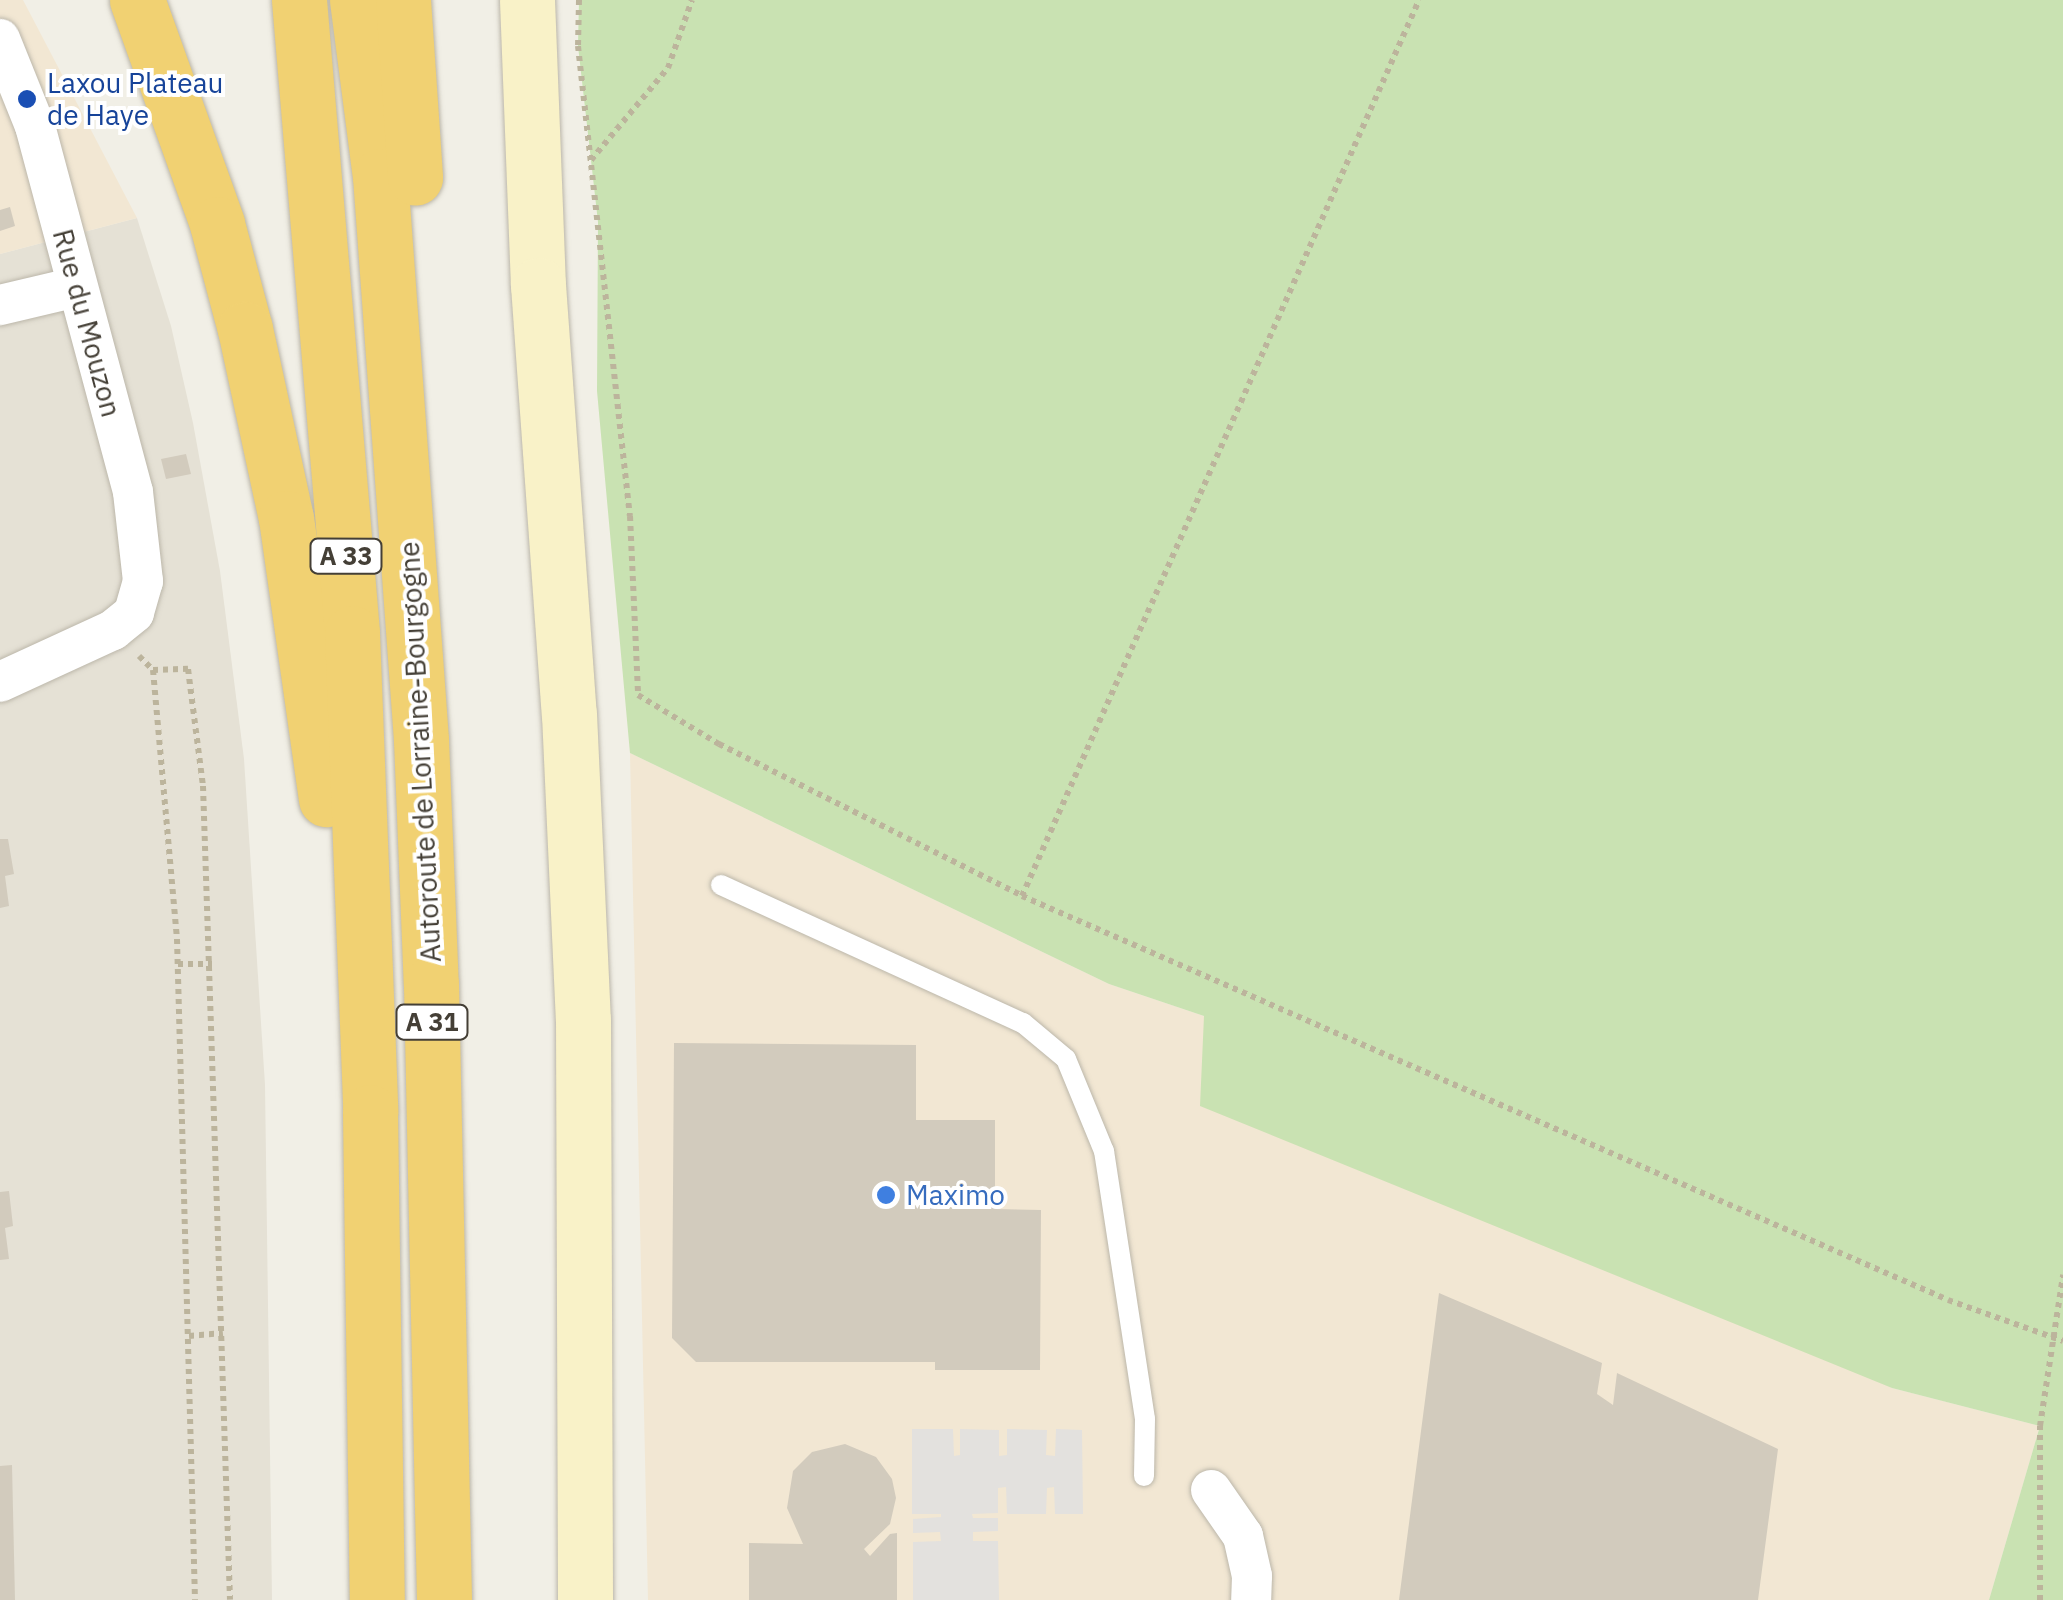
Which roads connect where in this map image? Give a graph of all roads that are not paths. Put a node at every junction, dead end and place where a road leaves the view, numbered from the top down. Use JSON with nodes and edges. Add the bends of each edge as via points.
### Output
{"nodes":[{"id":1,"x":137,"y":0,"type":"edge"},
{"id":2,"x":300,"y":0,"type":"edge"},
{"id":3,"x":357,"y":0,"type":"edge"},
{"id":4,"x":403,"y":0,"type":"edge"},
{"id":5,"x":527,"y":0,"type":"edge"},
{"id":6,"x":0,"y":39,"type":"edge"},
{"id":7,"x":76,"y":287,"type":"junction"},
{"id":8,"x":0,"y":305,"type":"edge"},
{"id":9,"x":403,"y":445,"type":"junction"},
{"id":10,"x":5,"y":679,"type":"edge"},
{"id":11,"x":721,"y":885,"type":"dead end"},
{"id":12,"x":370,"y":1112,"type":"junction"},
{"id":13,"x":1144,"y":1476,"type":"dead end"},
{"id":14,"x":1211,"y":1490,"type":"dead end"},
{"id":15,"x":377,"y":1600,"type":"edge"},
{"id":16,"x":444,"y":1600,"type":"edge"},
{"id":17,"x":586,"y":1600,"type":"edge"},
{"id":18,"x":1251,"y":1600,"type":"edge"}],
"edges":[{"from":1,"to":12,"type":"highway","via":[[217,224],[286,518],[325,786],[340,1006]]},
{"from":2,"to":12,"type":"highway","number":"A 33","via":[[352,633]]},
{"from":3,"to":9,"type":"highway"},
{"from":4,"to":9,"type":"highway","number":"A 31","via":[[421,274]]},
{"from":5,"to":17,"type":"main road","via":[[583,1020]]},
{"from":6,"to":7,"type":"street","name":"Rue du Mouzon","via":[[27,99]]},
{"from":7,"to":8,"type":"street"},
{"from":7,"to":10,"type":"street","name":"Rue du Mouzon","via":[[132,492],[143,581],[124,621]]},
{"from":9,"to":16,"type":"highway","name":"Autoroute de Lorraine-Bourgogne","number":"A 31","via":[[431,984]]},
{"from":11,"to":13,"type":"lane","via":[[1023,1023],[1066,1059],[1104,1151],[1145,1419]]},
{"from":12,"to":15,"type":"highway"},
{"from":14,"to":18,"type":"street","via":[[1243,1536]]}]}
